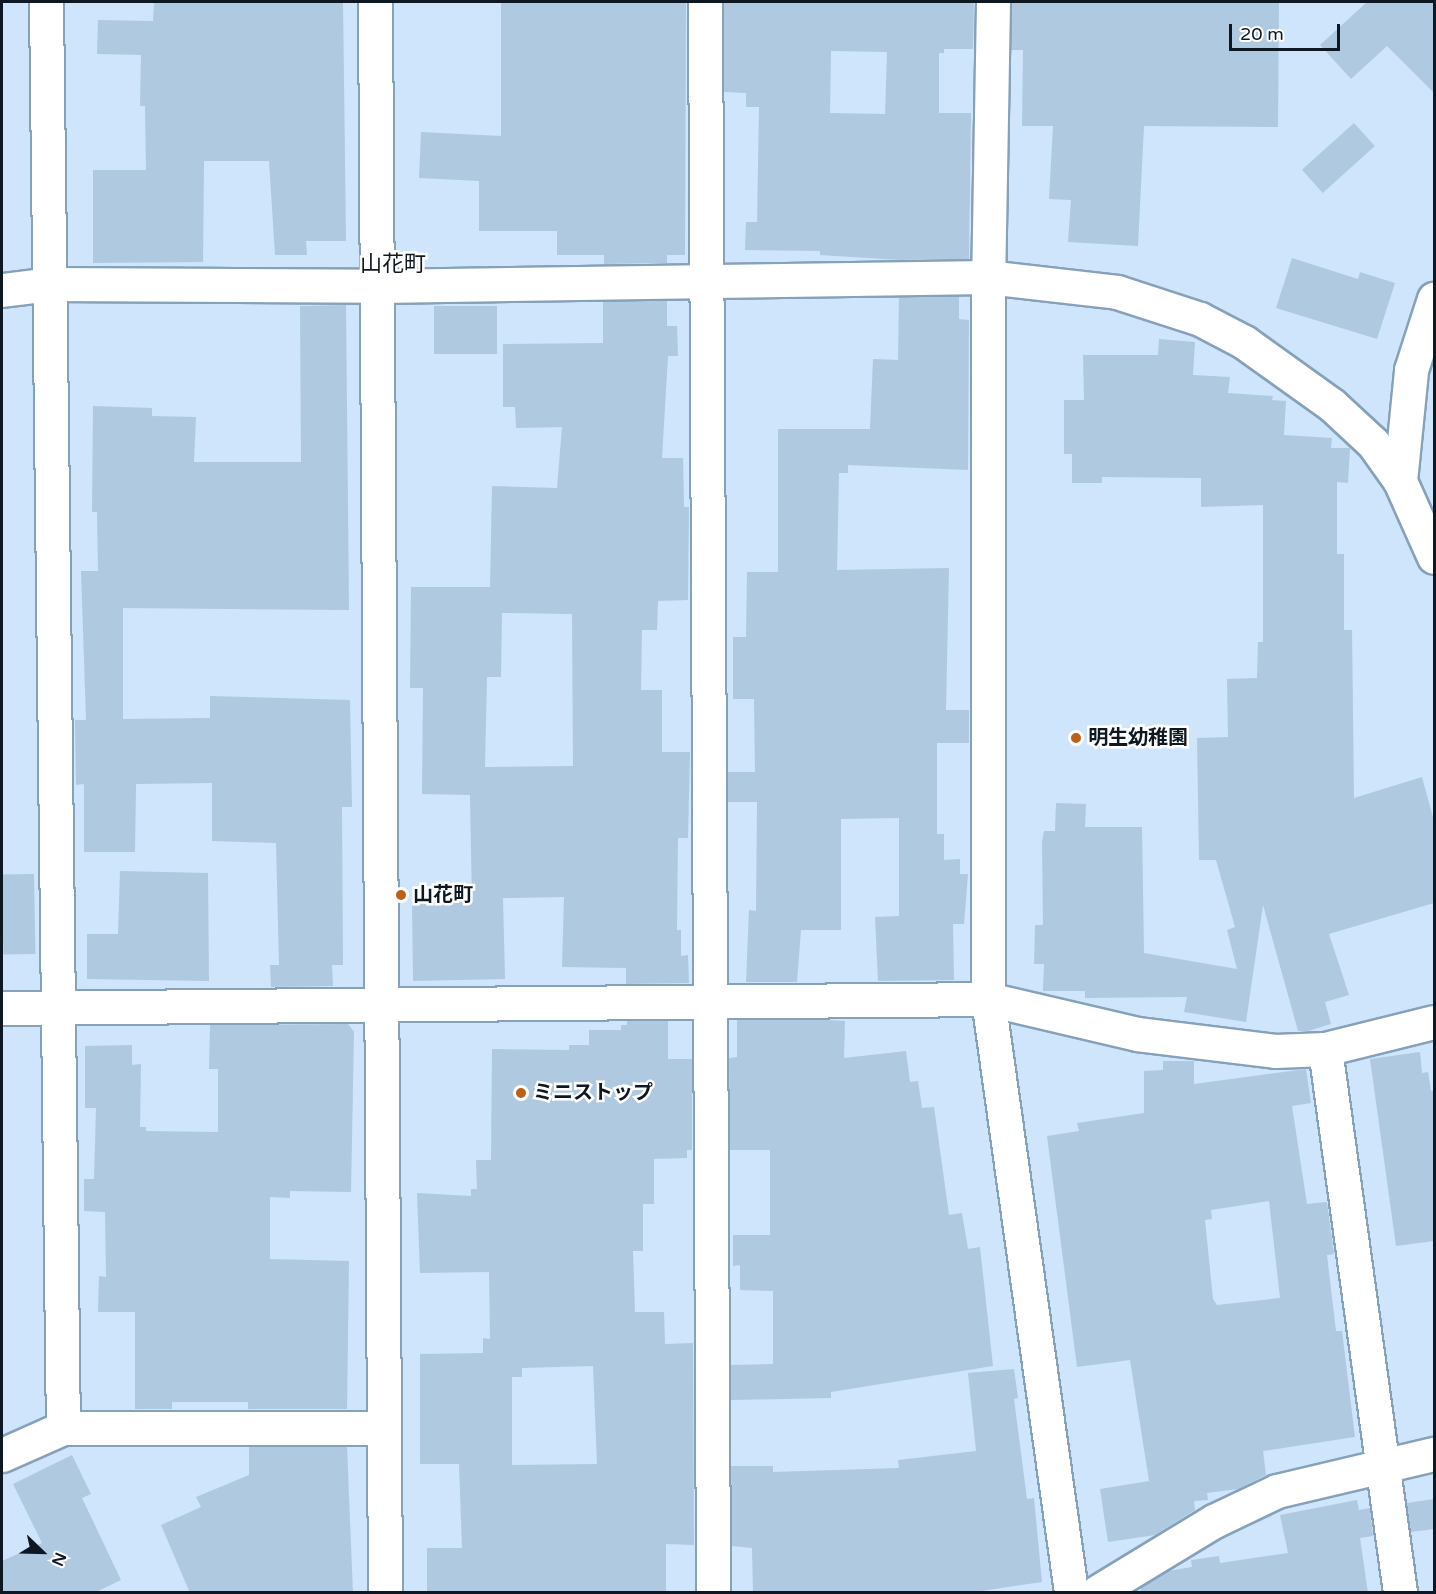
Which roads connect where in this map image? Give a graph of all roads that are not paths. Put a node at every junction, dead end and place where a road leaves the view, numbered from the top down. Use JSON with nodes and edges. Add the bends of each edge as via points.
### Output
{"nodes":[{"id":1,"x":46,"y":2,"type":"edge"},
{"id":2,"x":375,"y":2,"type":"edge"},
{"id":3,"x":705,"y":2,"type":"edge"},
{"id":4,"x":993,"y":2,"type":"edge"},
{"id":5,"x":988,"y":277,"type":"junction"},
{"id":6,"x":708,"y":280,"type":"junction"},
{"id":7,"x":50,"y":284,"type":"junction"},
{"id":8,"x":378,"y":286,"type":"junction"},
{"id":9,"x":2,"y":290,"type":"edge"},
{"id":10,"x":1434,"y":299,"type":"edge"},
{"id":11,"x":1400,"y":481,"type":"junction"},
{"id":12,"x":1434,"y":557,"type":"edge"},
{"id":13,"x":988,"y":999,"type":"junction"},
{"id":14,"x":712,"y":1002,"type":"junction"},
{"id":15,"x":56,"y":1006,"type":"junction"},
{"id":16,"x":380,"y":1007,"type":"junction"},
{"id":17,"x":2,"y":1008,"type":"edge"},
{"id":18,"x":1434,"y":1022,"type":"edge"},
{"id":19,"x":1326,"y":1049,"type":"junction"},
{"id":20,"x":63,"y":1428,"type":"junction"},
{"id":21,"x":384,"y":1428,"type":"junction"},
{"id":22,"x":1434,"y":1454,"type":"edge"},
{"id":23,"x":2,"y":1455,"type":"edge"},
{"id":24,"x":1383,"y":1467,"type":"junction"},
{"id":25,"x":385,"y":1593,"type":"edge"},
{"id":26,"x":713,"y":1593,"type":"edge"},
{"id":27,"x":1071,"y":1593,"type":"edge"},
{"id":28,"x":1097,"y":1593,"type":"edge"},
{"id":29,"x":1400,"y":1593,"type":"edge"}],
"edges":[{"from":1,"to":7,"type":"street"},
{"from":2,"to":8,"type":"street"},
{"from":3,"to":6,"type":"street"},
{"from":4,"to":5,"type":"street"},
{"from":5,"to":6,"type":"street"},
{"from":5,"to":11,"type":"street","via":[[1117,291],[1200,319],[1244,342],[1324,398],[1373,443]]},
{"from":5,"to":13,"type":"street"},
{"from":6,"to":8,"type":"street"},
{"from":6,"to":14,"type":"street"},
{"from":7,"to":8,"type":"street"},
{"from":7,"to":9,"type":"street"},
{"from":7,"to":15,"type":"street"},
{"from":8,"to":16,"type":"street"},
{"from":10,"to":11,"type":"street","via":[[1411,370]]},
{"from":11,"to":12,"type":"street"},
{"from":13,"to":14,"type":"street"},
{"from":13,"to":19,"type":"street","via":[[1137,1035],[1275,1052]]},
{"from":13,"to":27,"type":"street"},
{"from":14,"to":16,"type":"street"},
{"from":14,"to":26,"type":"street"},
{"from":15,"to":16,"type":"street"},
{"from":15,"to":17,"type":"street"},
{"from":15,"to":20,"type":"street"},
{"from":16,"to":21,"type":"street"},
{"from":18,"to":19,"type":"street"},
{"from":19,"to":24,"type":"street"},
{"from":20,"to":21,"type":"street"},
{"from":20,"to":23,"type":"street"},
{"from":21,"to":25,"type":"street"},
{"from":22,"to":24,"type":"street"},
{"from":24,"to":28,"type":"street","via":[[1277,1491],[1214,1521]]},
{"from":24,"to":29,"type":"street"}]}
